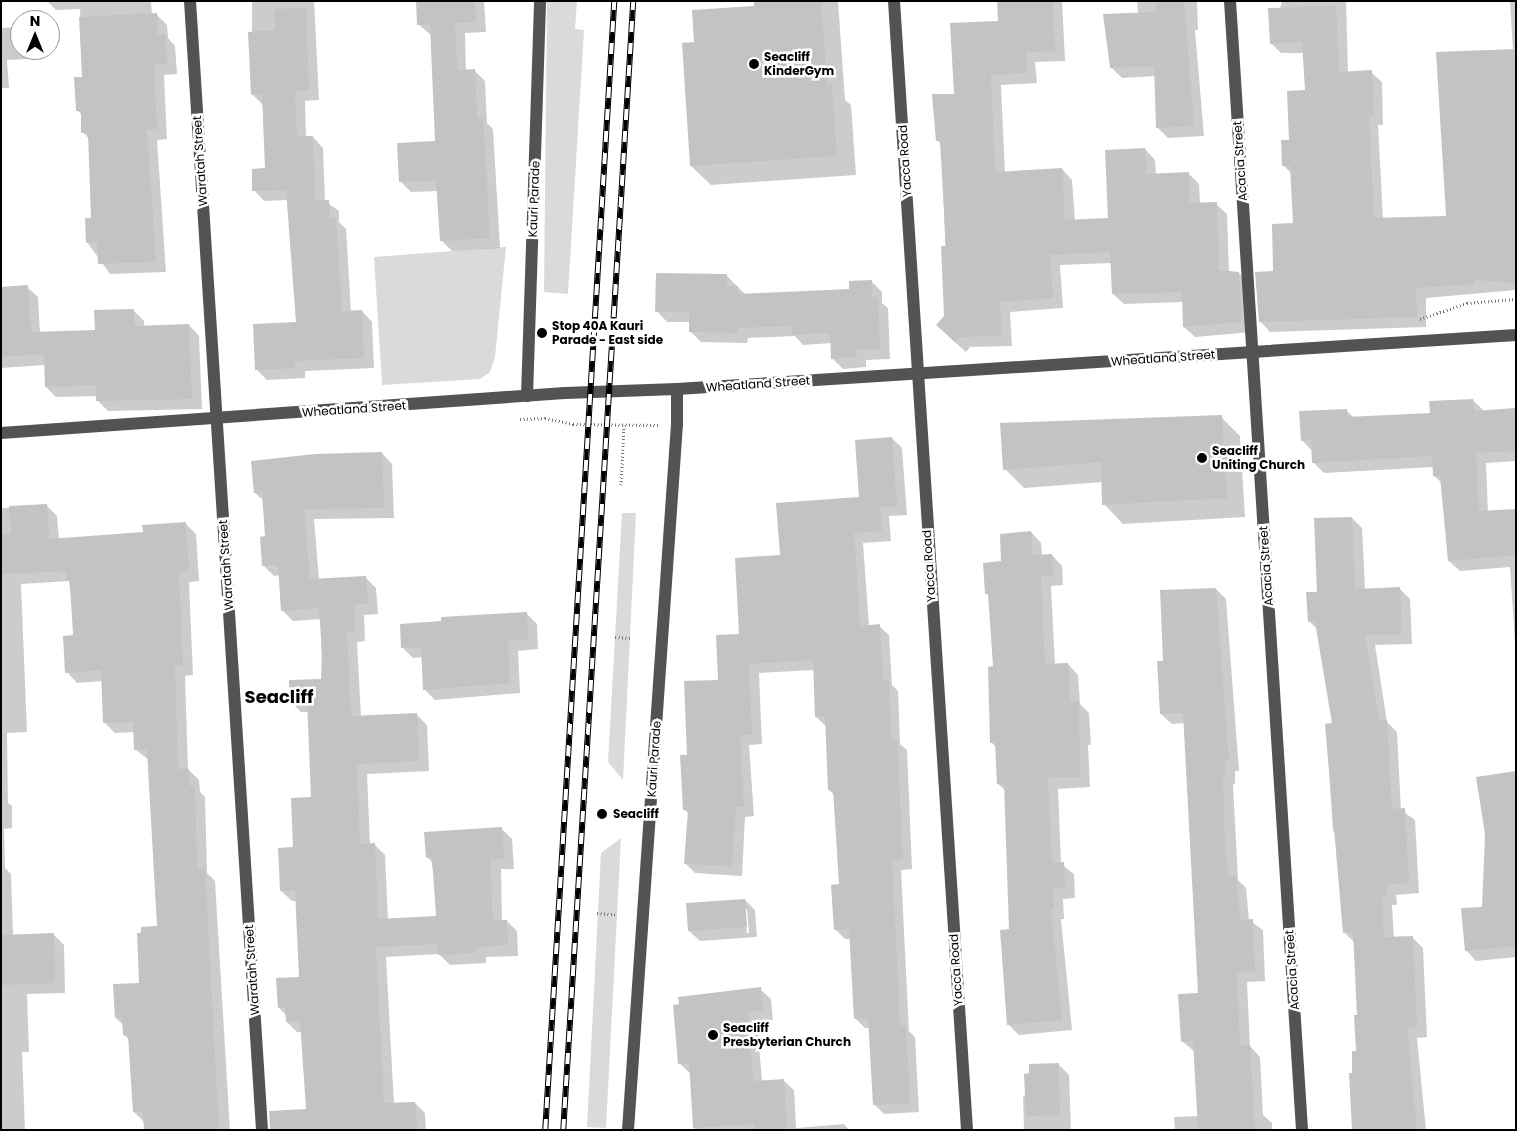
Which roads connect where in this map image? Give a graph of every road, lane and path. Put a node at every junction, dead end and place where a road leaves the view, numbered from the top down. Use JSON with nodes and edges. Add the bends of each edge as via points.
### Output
{"nodes":[{"id":1,"x":190,"y":1,"type":"edge"},
{"id":2,"x":540,"y":1,"type":"edge"},
{"id":3,"x":894,"y":1,"type":"edge"},
{"id":4,"x":1230,"y":1,"type":"edge"},
{"id":5,"x":1516,"y":299,"type":"edge"},
{"id":6,"x":1420,"y":319,"type":"dead end"},
{"id":7,"x":1516,"y":335,"type":"edge"},
{"id":8,"x":1252,"y":352,"type":"junction"},
{"id":9,"x":917,"y":373,"type":"junction"},
{"id":10,"x":677,"y":389,"type":"junction"},
{"id":11,"x":526,"y":396,"type":"junction"},
{"id":12,"x":217,"y":419,"type":"junction"},
{"id":13,"x":515,"y":420,"type":"dead end"},
{"id":14,"x":677,"y":424,"type":"junction"},
{"id":15,"x":624,"y":425,"type":"junction"},
{"id":16,"x":1,"y":433,"type":"edge"},
{"id":17,"x":621,"y":485,"type":"dead end"},
{"id":18,"x":615,"y":638,"type":"dead end"},
{"id":19,"x":631,"y":638,"type":"dead end"},
{"id":20,"x":596,"y":913,"type":"dead end"},
{"id":21,"x":618,"y":915,"type":"dead end"},
{"id":22,"x":262,"y":1130,"type":"edge"},
{"id":23,"x":628,"y":1130,"type":"edge"},
{"id":24,"x":967,"y":1130,"type":"edge"},
{"id":25,"x":1302,"y":1130,"type":"edge"}],
"edges":[{"from":1,"to":12,"type":"street","name":"Waratah Street"},
{"from":2,"to":11,"type":"street","name":"Kauri Parade"},
{"from":3,"to":9,"type":"street","name":"Yacca Road"},
{"from":4,"to":8,"type":"street","name":"Acacia Street"},
{"from":5,"to":6,"type":"path","via":[[1467,303]]},
{"from":7,"to":8,"type":"street","name":"Wheatland Street"},
{"from":8,"to":9,"type":"street","name":"Wheatland Street"},
{"from":8,"to":25,"type":"street","name":"Acacia Street"},
{"from":9,"to":10,"type":"street","name":"Wheatland Street"},
{"from":9,"to":24,"type":"street","name":"Yacca Road"},
{"from":10,"to":11,"type":"street","name":"Wheatland Street"},
{"from":10,"to":14,"type":"street","name":"Kauri Parade"},
{"from":11,"to":12,"type":"street","name":"Wheatland Street"},
{"from":12,"to":16,"type":"street","name":"Wheatland Street"},
{"from":12,"to":22,"type":"street","name":"Waratah Street"},
{"from":13,"to":15,"type":"path","via":[[545,418],[573,424]]},
{"from":14,"to":15,"type":"path"},
{"from":14,"to":23,"type":"street","name":"Kauri Parade"},
{"from":15,"to":17,"type":"path"},
{"from":18,"to":19,"type":"path"},
{"from":20,"to":21,"type":"path"}]}
